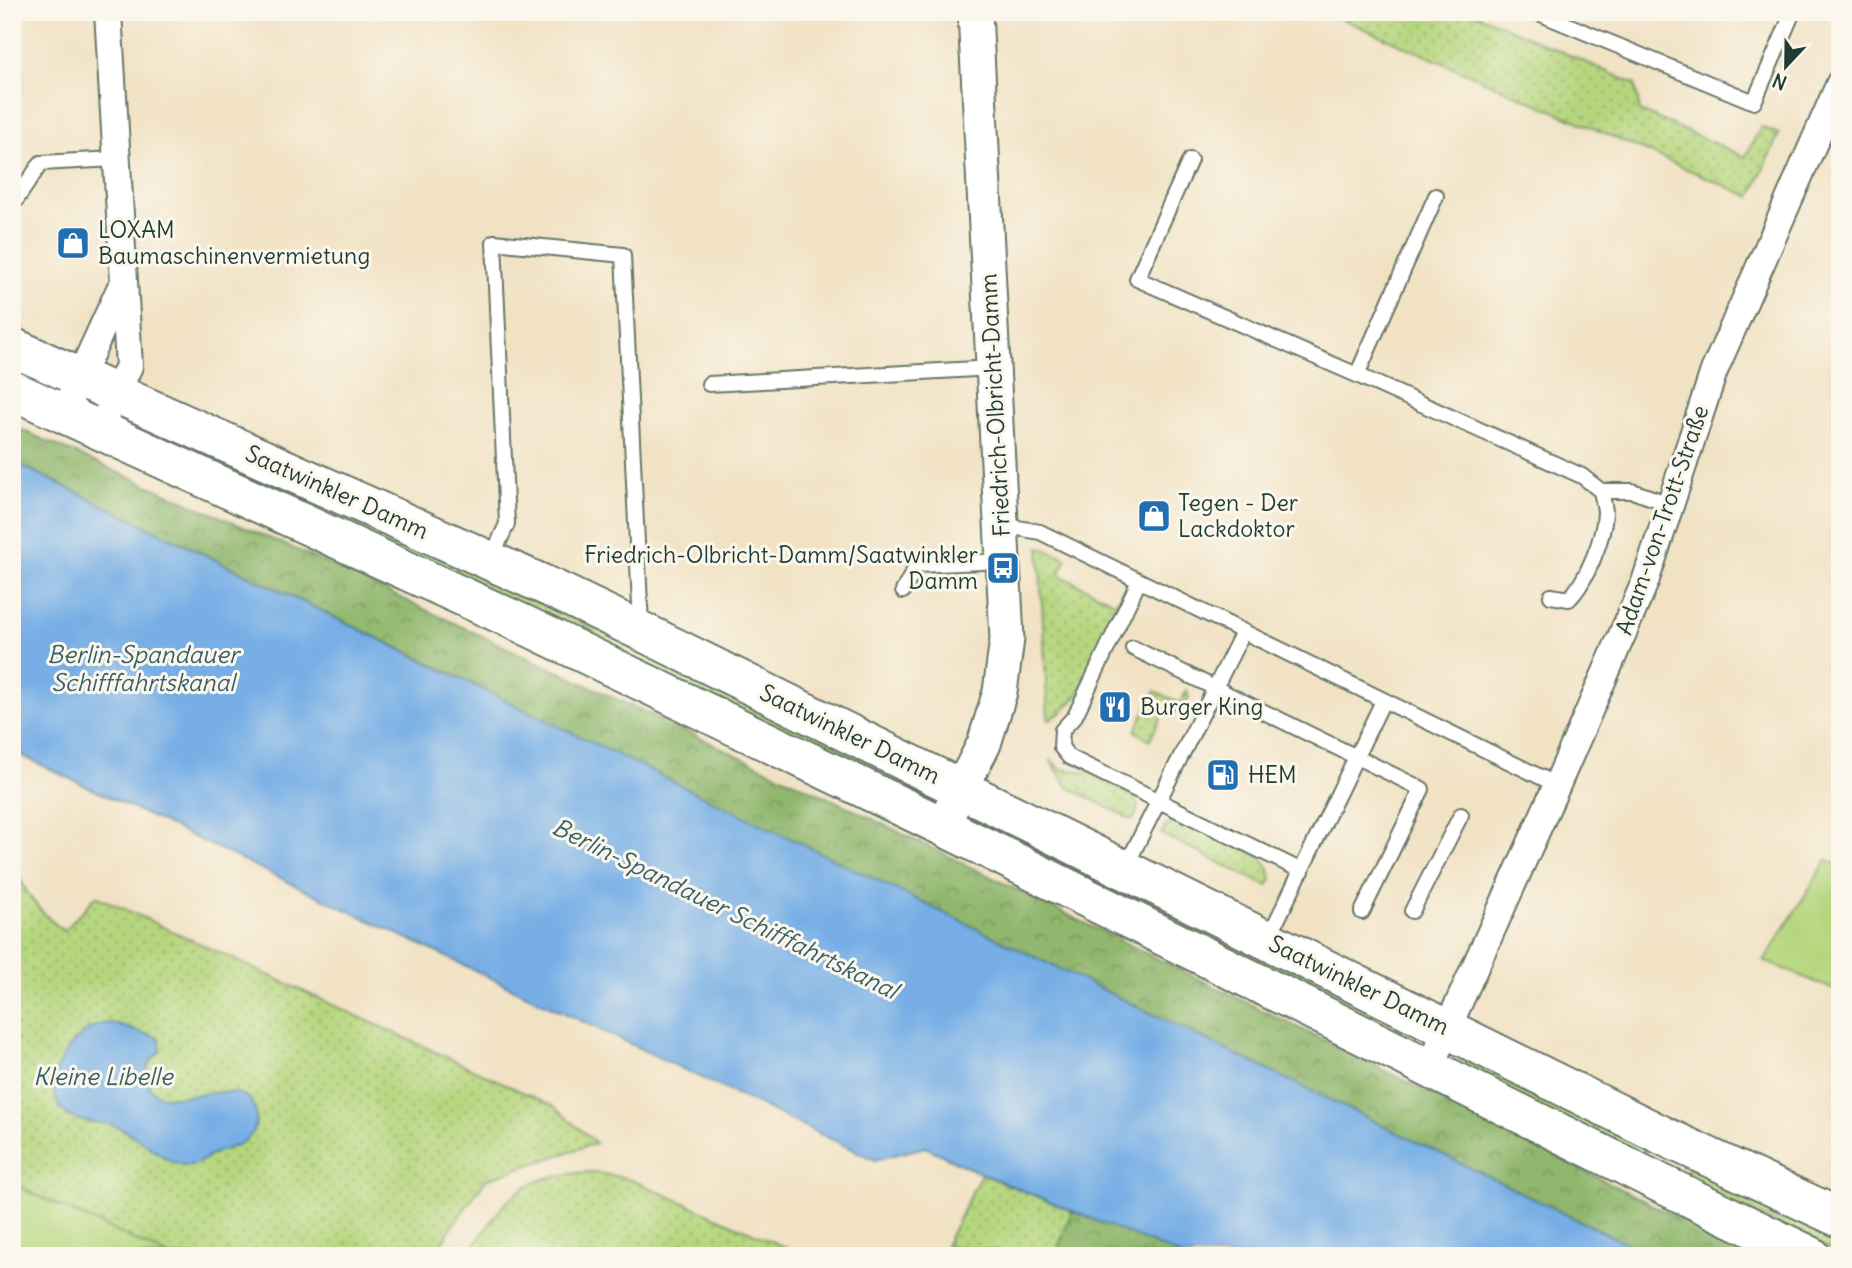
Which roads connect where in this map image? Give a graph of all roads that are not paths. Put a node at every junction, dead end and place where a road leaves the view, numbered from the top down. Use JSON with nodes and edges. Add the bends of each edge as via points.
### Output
{"nodes":[{"id":1,"x":108,"y":12,"type":"edge"},
{"id":2,"x":975,"y":12,"type":"edge"},
{"id":3,"x":1793,"y":12,"type":"edge"},
{"id":4,"x":1546,"y":14,"type":"edge"},
{"id":5,"x":1840,"y":83,"type":"edge"},
{"id":6,"x":115,"y":159,"type":"junction"},
{"id":7,"x":1190,"y":160,"type":"dead end"},
{"id":8,"x":1436,"y":196,"type":"dead end"},
{"id":9,"x":12,"y":206,"type":"edge"},
{"id":10,"x":122,"y":285,"type":"junction"},
{"id":11,"x":12,"y":347,"type":"edge"},
{"id":12,"x":993,"y":368,"type":"junction"},
{"id":13,"x":1357,"y":375,"type":"junction"},
{"id":14,"x":81,"y":378,"type":"junction"},
{"id":15,"x":709,"y":384,"type":"dead end"},
{"id":16,"x":12,"y":390,"type":"edge"},
{"id":17,"x":116,"y":394,"type":"junction"},
{"id":18,"x":63,"y":414,"type":"junction"},
{"id":19,"x":100,"y":430,"type":"junction"},
{"id":20,"x":1601,"y":491,"type":"junction"},
{"id":21,"x":1670,"y":504,"type":"junction"},
{"id":22,"x":1002,"y":525,"type":"junction"},
{"id":23,"x":491,"y":561,"type":"junction"},
{"id":24,"x":1003,"y":562,"type":"junction"},
{"id":25,"x":1139,"y":581,"type":"junction"},
{"id":26,"x":903,"y":591,"type":"dead end"},
{"id":27,"x":1551,"y":596,"type":"dead end"},
{"id":28,"x":641,"y":631,"type":"junction"},
{"id":29,"x":1242,"y":632,"type":"junction"},
{"id":30,"x":1133,"y":648,"type":"dead end"},
{"id":31,"x":1216,"y":687,"type":"junction"},
{"id":32,"x":1383,"y":701,"type":"junction"},
{"id":33,"x":1357,"y":756,"type":"junction"},
{"id":34,"x":1557,"y":785,"type":"junction"},
{"id":35,"x":961,"y":789,"type":"junction"},
{"id":36,"x":1158,"y":802,"type":"junction"},
{"id":37,"x":1461,"y":815,"type":"dead end"},
{"id":38,"x":942,"y":826,"type":"junction"},
{"id":39,"x":1124,"y":869,"type":"junction"},
{"id":40,"x":1302,"y":871,"type":"junction"},
{"id":41,"x":1412,"y":911,"type":"dead end"},
{"id":42,"x":1362,"y":912,"type":"dead end"},
{"id":43,"x":1268,"y":940,"type":"junction"},
{"id":44,"x":1448,"y":1029,"type":"junction"},
{"id":45,"x":1429,"y":1069,"type":"junction"},
{"id":46,"x":1669,"y":1163,"type":"junction"},
{"id":47,"x":1840,"y":1218,"type":"edge"},
{"id":48,"x":1811,"y":1256,"type":"edge"}],
"edges":[{"from":1,"to":6,"type":"street"},
{"from":2,"to":12,"type":"street","name":"Friedrich-Olbricht-Damm"},
{"from":3,"to":4,"type":"lane","via":[[1754,102]]},
{"from":5,"to":21,"type":"street","name":"Adam-von-Trott-Straße","via":[[1714,371]]},
{"from":6,"to":9,"type":"lane","via":[[41,163]]},
{"from":6,"to":10,"type":"street"},
{"from":7,"to":13,"type":"lane","via":[[1138,279]]},
{"from":8,"to":13,"type":"lane"},
{"from":10,"to":14,"type":"street"},
{"from":10,"to":17,"type":"street","via":[[129,366]]},
{"from":11,"to":14,"type":"main road","name":"Saatwinkler Damm"},
{"from":12,"to":15,"type":"lane"},
{"from":12,"to":22,"type":"street","name":"Friedrich-Olbricht-Damm"},
{"from":13,"to":20,"type":"lane","via":[[1582,476]]},
{"from":14,"to":17,"type":"main road","name":"Saatwinkler Damm"},
{"from":14,"to":18,"type":"street"},
{"from":16,"to":18,"type":"main road","name":"Saatwinkler Damm"},
{"from":17,"to":19,"type":"street"},
{"from":17,"to":23,"type":"main road","name":"Saatwinkler Damm"},
{"from":18,"to":19,"type":"main road","name":"Saatwinkler Damm"},
{"from":19,"to":38,"type":"main road","name":"Saatwinkler Damm","via":[[525,625]]},
{"from":20,"to":21,"type":"lane","via":[[1633,491]]},
{"from":20,"to":27,"type":"lane","via":[[1605,513],[1594,559],[1569,599]]},
{"from":21,"to":34,"type":"street","name":"Adam-von-Trott-Straße","via":[[1645,582]]},
{"from":22,"to":24,"type":"street","name":"Friedrich-Olbricht-Damm"},
{"from":22,"to":25,"type":"lane","via":[[1040,532]]},
{"from":23,"to":28,"type":"main road","name":"Saatwinkler Damm"},
{"from":23,"to":28,"type":"lane","via":[[507,524],[494,242],[623,255]]},
{"from":24,"to":26,"type":"lane","via":[[917,565]]},
{"from":24,"to":35,"type":"street","name":"Friedrich-Olbricht-Damm","via":[[1007,639],[1000,692],[984,744]]},
{"from":25,"to":29,"type":"lane"},
{"from":25,"to":36,"type":"lane","via":[[1075,716],[1062,730],[1061,747],[1069,757]]},
{"from":28,"to":35,"type":"main road","name":"Saatwinkler Damm"},
{"from":29,"to":31,"type":"lane"},
{"from":29,"to":32,"type":"lane"},
{"from":30,"to":31,"type":"lane"},
{"from":31,"to":33,"type":"lane"},
{"from":31,"to":36,"type":"lane"},
{"from":32,"to":33,"type":"lane"},
{"from":32,"to":34,"type":"lane"},
{"from":33,"to":40,"type":"lane"},
{"from":33,"to":42,"type":"lane","via":[[1422,789]]},
{"from":34,"to":44,"type":"street","name":"Adam-von-Trott-Straße"},
{"from":35,"to":38,"type":"street","name":"Friedrich-Olbricht-Damm"},
{"from":35,"to":39,"type":"main road","name":"Saatwinkler Damm"},
{"from":36,"to":39,"type":"lane"},
{"from":36,"to":40,"type":"lane"},
{"from":37,"to":41,"type":"lane"},
{"from":38,"to":45,"type":"main road","name":"Saatwinkler Damm"},
{"from":39,"to":43,"type":"main road","name":"Saatwinkler Damm"},
{"from":40,"to":43,"type":"lane"},
{"from":43,"to":44,"type":"main road","name":"Saatwinkler Damm"},
{"from":44,"to":45,"type":"street","name":"Adam-von-Trott-Straße"},
{"from":44,"to":46,"type":"main road","name":"Saatwinkler Damm"},
{"from":45,"to":46,"type":"main road","name":"Saatwinkler Damm"},
{"from":46,"to":47,"type":"main road","name":"Saatwinkler Damm"},
{"from":46,"to":48,"type":"main road","name":"Saatwinkler Damm"}]}
